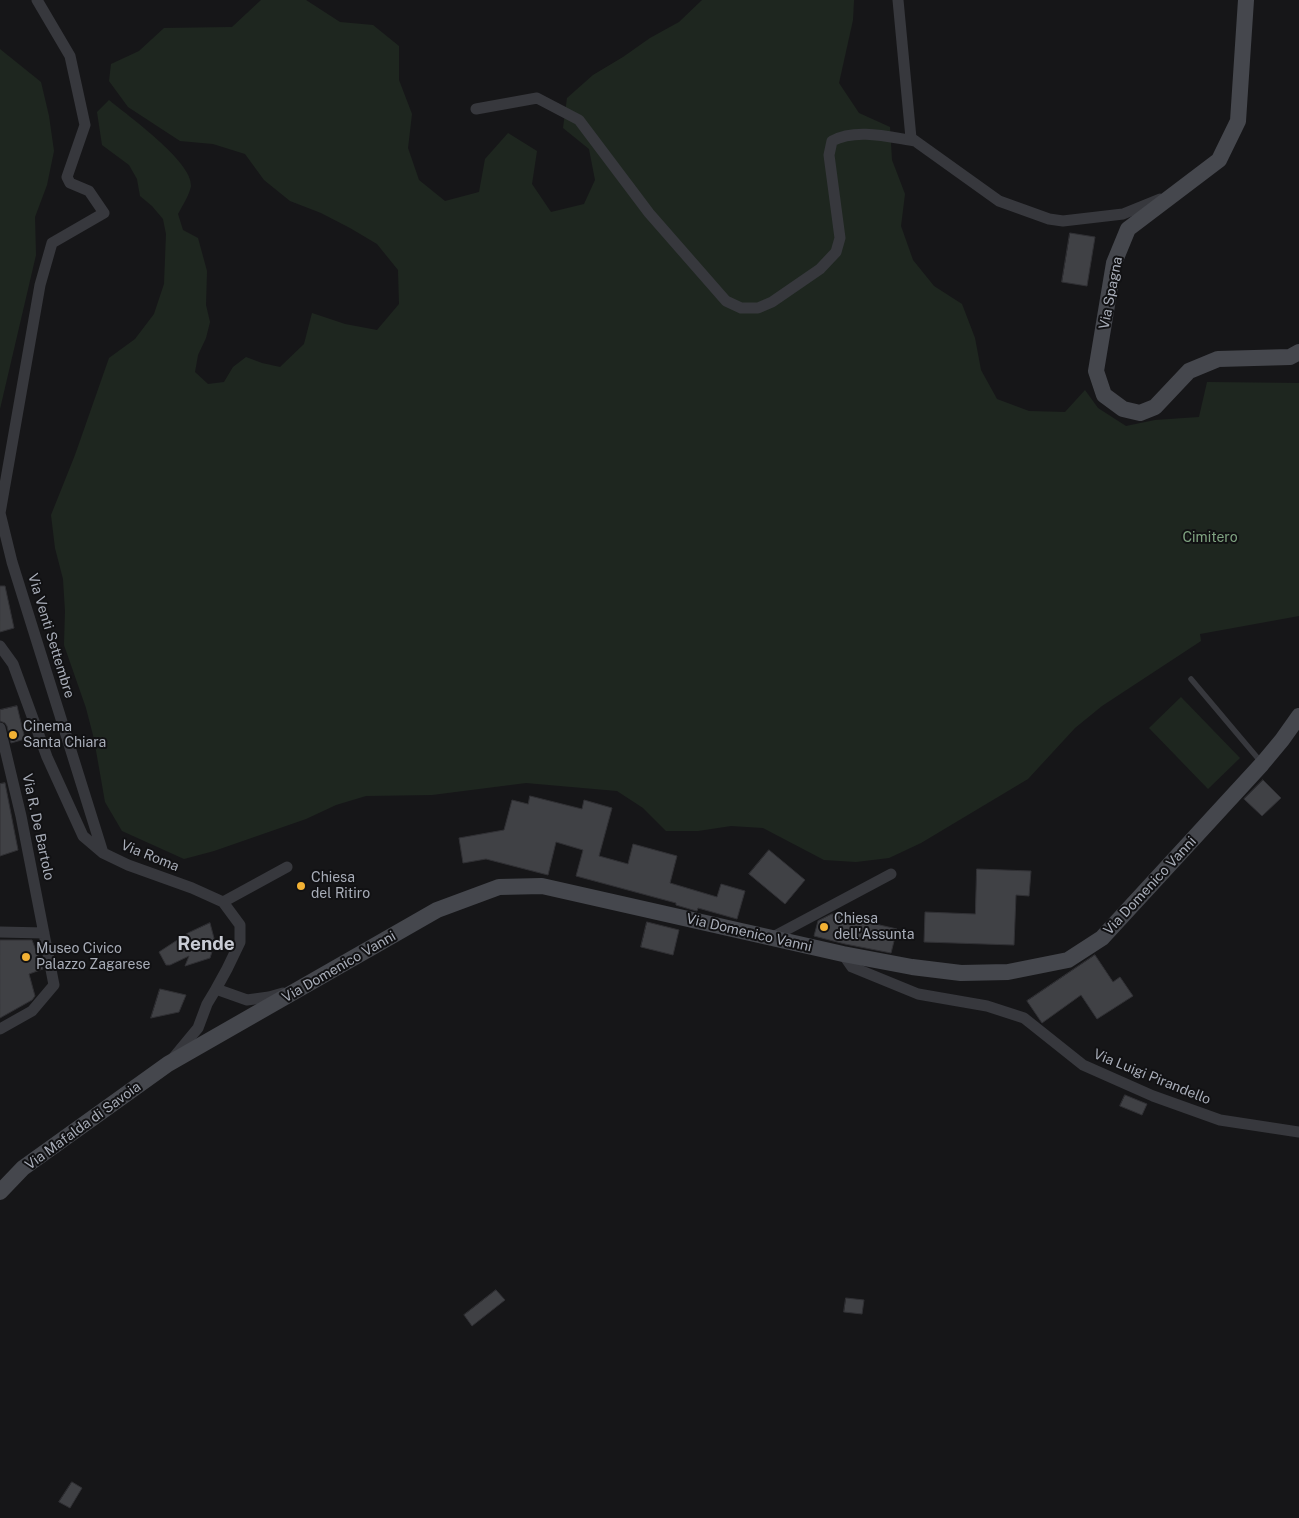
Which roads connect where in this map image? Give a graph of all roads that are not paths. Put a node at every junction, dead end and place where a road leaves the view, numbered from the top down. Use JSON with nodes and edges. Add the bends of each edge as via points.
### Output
{"nodes":[{"id":1,"x":36,"y":0,"type":"edge"},
{"id":2,"x":898,"y":0,"type":"edge"},
{"id":3,"x":1246,"y":0,"type":"edge"},
{"id":4,"x":476,"y":109,"type":"dead end"},
{"id":5,"x":915,"y":141,"type":"junction"},
{"id":6,"x":1176,"y":193,"type":"junction"},
{"id":7,"x":1296,"y":357,"type":"edge"},
{"id":8,"x":0,"y":513,"type":"edge"},
{"id":9,"x":0,"y":646,"type":"edge"},
{"id":10,"x":1191,"y":680,"type":"dead end"},
{"id":11,"x":1299,"y":716,"type":"edge"},
{"id":12,"x":0,"y":728,"type":"edge"},
{"id":13,"x":1262,"y":764,"type":"junction"},
{"id":14,"x":103,"y":853,"type":"junction"},
{"id":15,"x":287,"y":866,"type":"dead end"},
{"id":16,"x":891,"y":874,"type":"dead end"},
{"id":17,"x":223,"y":902,"type":"junction"},
{"id":18,"x":0,"y":932,"type":"edge"},
{"id":19,"x":44,"y":933,"type":"junction"},
{"id":20,"x":771,"y":938,"type":"junction"},
{"id":21,"x":842,"y":954,"type":"junction"},
{"id":22,"x":306,"y":985,"type":"junction"},
{"id":23,"x":216,"y":989,"type":"junction"},
{"id":24,"x":0,"y":1029,"type":"edge"},
{"id":25,"x":168,"y":1064,"type":"junction"},
{"id":26,"x":1299,"y":1132,"type":"edge"},
{"id":27,"x":0,"y":1192,"type":"edge"}],
"edges":[{"from":1,"to":8,"type":"street","name":"Via Venti Settembre","via":[[70,56],[85,125],[67,177],[70,183],[89,191],[104,213],[52,243],[40,285]]},
{"from":2,"to":5,"type":"street","via":[[912,138]]},
{"from":3,"to":6,"type":"main road","name":"Via Spagna","via":[[1238,121],[1219,160]]},
{"from":4,"to":5,"type":"street","via":[[537,98],[579,120],[649,213],[726,301],[741,308],[758,308],[772,302],[820,269],[836,252],[840,238],[829,155],[832,141],[842,136],[866,134]]},
{"from":5,"to":6,"type":"street","via":[[999,201],[1049,219],[1063,221],[1123,214]]},
{"from":6,"to":7,"type":"main road","name":"Via Spagna","via":[[1128,230],[1114,263],[1096,371],[1104,395],[1123,409],[1140,413],[1155,407],[1189,371],[1218,360]]},
{"from":8,"to":14,"type":"street","name":"Via Venti Settembre","via":[[12,562]]},
{"from":9,"to":14,"type":"street","name":"Via Roma","via":[[13,664],[47,758],[83,836]]},
{"from":10,"to":13,"type":"lane"},
{"from":11,"to":13,"type":"main road","name":"Via Domenico Vanni"},
{"from":12,"to":19,"type":"street","name":"Via R. De Bartolo"},
{"from":13,"to":21,"type":"main road","name":"Via Domenico Vanni","via":[[1102,938],[1068,960],[1008,972],[962,973]]},
{"from":14,"to":17,"type":"street","name":"Via Roma"},
{"from":15,"to":17,"type":"street"},
{"from":16,"to":20,"type":"street"},
{"from":17,"to":23,"type":"street","name":"Via Roma","via":[[240,925],[240,942]]},
{"from":18,"to":19,"type":"street"},
{"from":19,"to":24,"type":"street","name":"Via R. De Bartolo","via":[[54,985],[32,1011]]},
{"from":20,"to":21,"type":"main road","name":"Via Domenico Vanni"},
{"from":20,"to":22,"type":"main road","name":"Via Domenico Vanni","via":[[542,886],[499,887],[437,910]]},
{"from":21,"to":26,"type":"street","name":"Via Luigi Pirandello","via":[[852,967],[918,994],[987,1006],[1024,1018],[1083,1065],[1153,1096],[1220,1120]]},
{"from":22,"to":23,"type":"street","via":[[269,997],[247,1000]]},
{"from":22,"to":25,"type":"main road","name":"Via Domenico Vanni"},
{"from":23,"to":25,"type":"street","name":"Via Roma","via":[[198,1028]]},
{"from":25,"to":27,"type":"main road","name":"Via Mafalda di Savoia","via":[[23,1168]]}]}
